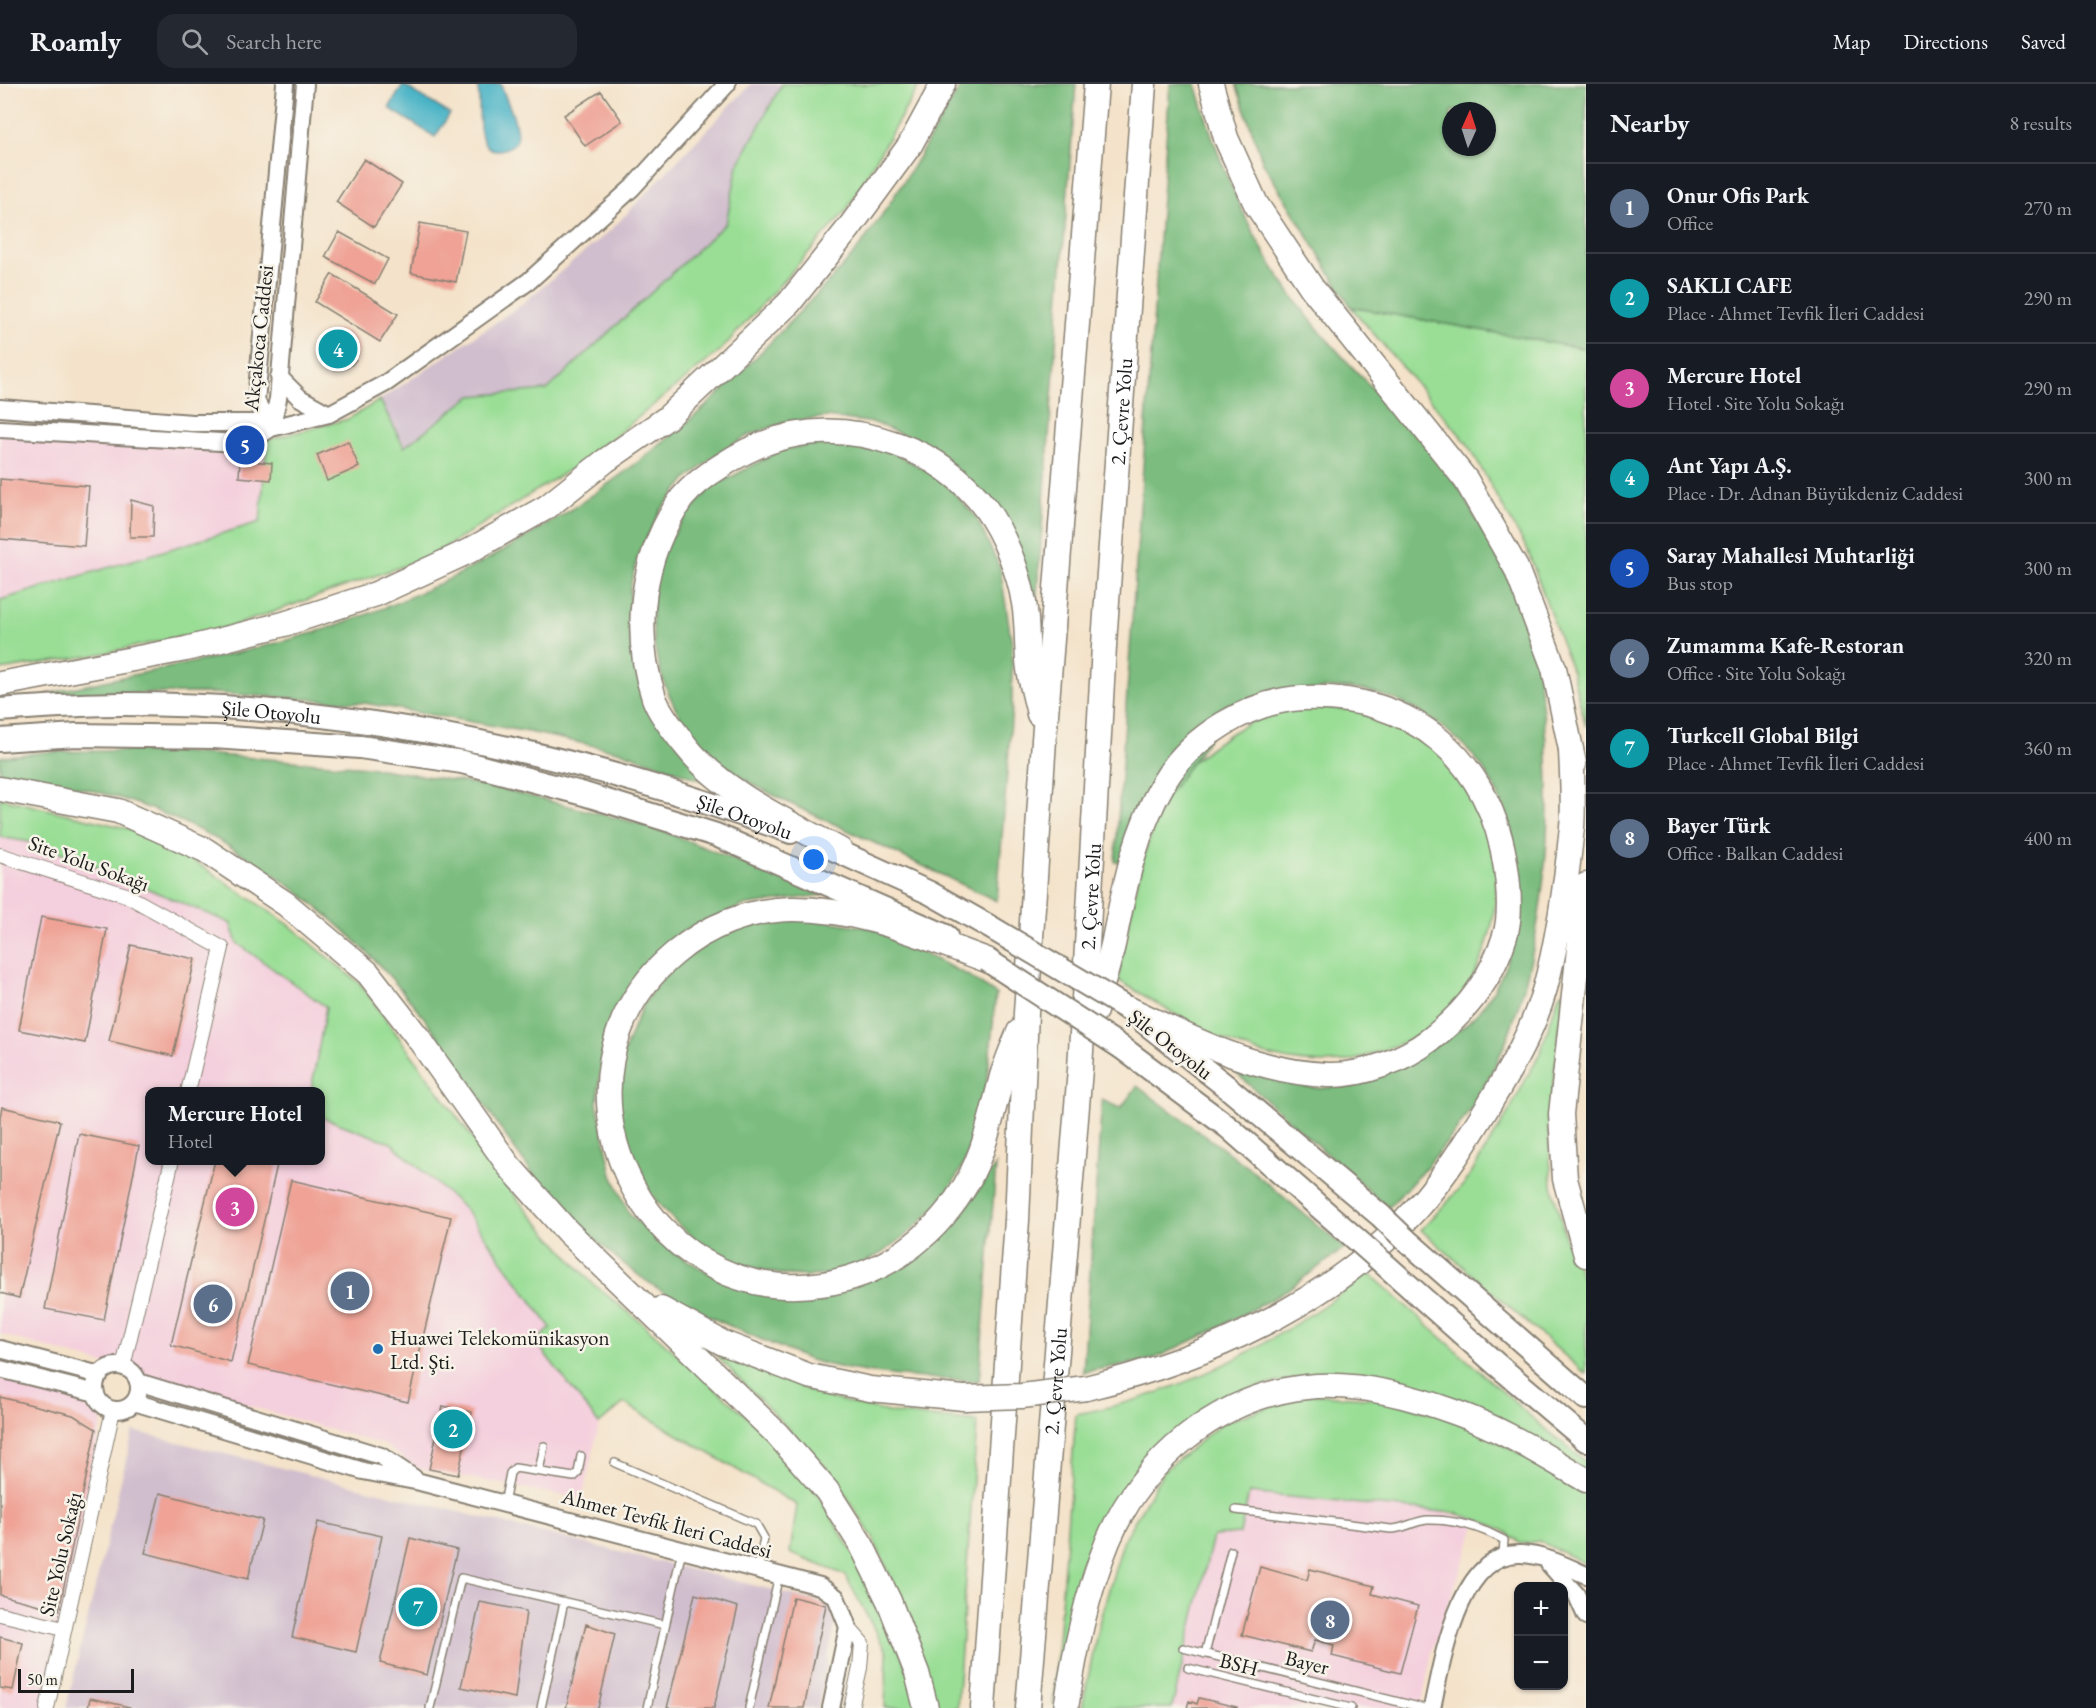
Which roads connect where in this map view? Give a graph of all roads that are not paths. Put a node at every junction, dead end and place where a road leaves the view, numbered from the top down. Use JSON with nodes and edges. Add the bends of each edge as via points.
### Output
{"nodes":[{"id":1,"x":285,"y":84,"type":"edge"},
{"id":2,"x":305,"y":84,"type":"edge"},
{"id":3,"x":727,"y":84,"type":"edge"},
{"id":4,"x":944,"y":84,"type":"edge"},
{"id":5,"x":1096,"y":84,"type":"edge"},
{"id":6,"x":1143,"y":84,"type":"edge"},
{"id":7,"x":1211,"y":84,"type":"edge"},
{"id":8,"x":279,"y":377,"type":"junction"},
{"id":9,"x":0,"y":408,"type":"edge"},
{"id":10,"x":329,"y":414,"type":"junction"},
{"id":11,"x":271,"y":428,"type":"junction"},
{"id":12,"x":0,"y":429,"type":"edge"},
{"id":13,"x":0,"y":684,"type":"edge"},
{"id":14,"x":0,"y":710,"type":"edge"},
{"id":15,"x":0,"y":740,"type":"edge"},
{"id":16,"x":1044,"y":740,"type":"junction"},
{"id":17,"x":1571,"y":750,"type":"junction"},
{"id":18,"x":0,"y":789,"type":"edge"},
{"id":19,"x":1586,"y":822,"type":"edge"},
{"id":20,"x":840,"y":850,"type":"junction"},
{"id":21,"x":0,"y":855,"type":"edge"},
{"id":22,"x":1586,"y":885,"type":"edge"},
{"id":23,"x":987,"y":960,"type":"junction"},
{"id":24,"x":1125,"y":1007,"type":"junction"},
{"id":25,"x":1026,"y":1013,"type":"junction"},
{"id":26,"x":1080,"y":1069,"type":"junction"},
{"id":27,"x":189,"y":1087,"type":"edge"},
{"id":28,"x":171,"y":1165,"type":"edge"},
{"id":29,"x":1586,"y":1255,"type":"edge"},
{"id":30,"x":643,"y":1301,"type":"junction"},
{"id":31,"x":0,"y":1349,"type":"edge"},
{"id":32,"x":123,"y":1367,"type":"junction"},
{"id":33,"x":0,"y":1369,"type":"edge"},
{"id":34,"x":100,"y":1375,"type":"junction"},
{"id":35,"x":138,"y":1382,"type":"junction"},
{"id":36,"x":96,"y":1393,"type":"junction"},
{"id":37,"x":1586,"y":1398,"type":"edge"},
{"id":38,"x":134,"y":1402,"type":"junction"},
{"id":39,"x":113,"y":1410,"type":"junction"},
{"id":40,"x":1586,"y":1440,"type":"edge"},
{"id":41,"x":544,"y":1446,"type":"dead end"},
{"id":42,"x":581,"y":1456,"type":"dead end"},
{"id":43,"x":615,"y":1462,"type":"dead end"},
{"id":44,"x":539,"y":1471,"type":"junction"},
{"id":45,"x":1586,"y":1480,"type":"edge"},
{"id":46,"x":420,"y":1482,"type":"junction"},
{"id":47,"x":504,"y":1504,"type":"junction"},
{"id":48,"x":1236,"y":1510,"type":"dead end"},
{"id":49,"x":682,"y":1550,"type":"junction"},
{"id":50,"x":1231,"y":1551,"type":"dead end"},
{"id":51,"x":1503,"y":1556,"type":"junction"},
{"id":52,"x":1542,"y":1557,"type":"junction"},
{"id":53,"x":758,"y":1570,"type":"junction"},
{"id":54,"x":779,"y":1575,"type":"junction"},
{"id":55,"x":1586,"y":1575,"type":"edge"},
{"id":56,"x":564,"y":1602,"type":"junction"},
{"id":57,"x":0,"y":1614,"type":"edge"},
{"id":58,"x":1586,"y":1616,"type":"edge"},
{"id":59,"x":665,"y":1625,"type":"junction"},
{"id":60,"x":848,"y":1627,"type":"junction"},
{"id":61,"x":64,"y":1629,"type":"junction"},
{"id":62,"x":1183,"y":1648,"type":"dead end"},
{"id":63,"x":1205,"y":1654,"type":"junction"},
{"id":64,"x":1188,"y":1668,"type":"dead end"},
{"id":65,"x":47,"y":1708,"type":"edge"},
{"id":66,"x":430,"y":1708,"type":"edge"},
{"id":67,"x":541,"y":1708,"type":"edge"},
{"id":68,"x":647,"y":1708,"type":"edge"},
{"id":69,"x":749,"y":1708,"type":"edge"},
{"id":70,"x":831,"y":1708,"type":"edge"},
{"id":71,"x":851,"y":1708,"type":"edge"},
{"id":72,"x":926,"y":1708,"type":"edge"},
{"id":73,"x":982,"y":1708,"type":"edge"},
{"id":74,"x":1028,"y":1708,"type":"edge"},
{"id":75,"x":1066,"y":1708,"type":"edge"},
{"id":76,"x":1351,"y":1708,"type":"edge"},
{"id":77,"x":1423,"y":1708,"type":"edge"},
{"id":78,"x":1432,"y":1708,"type":"edge"}],
"edges":[{"from":1,"to":11,"type":"street","name":"Akçakoca Caddesi","via":[[256,401]]},
{"from":2,"to":8,"type":"street","name":"Akçakoca Caddesi"},
{"from":3,"to":10,"type":"street","via":[[632,189],[529,281],[386,384]]},
{"from":4,"to":13,"type":"highway","via":[[910,145],[789,303],[668,418],[547,507],[469,551],[376,594],[284,624],[186,649]]},
{"from":5,"to":16,"type":"highway"},
{"from":6,"to":26,"type":"highway","name":"2. Çevre Yolu"},
{"from":7,"to":17,"type":"highway","via":[[1226,138],[1256,204],[1312,288],[1466,480],[1516,568],[1554,668]]},
{"from":8,"to":10,"type":"street","via":[[300,398]]},
{"from":8,"to":11,"type":"street","name":"Akçakoca Caddesi"},
{"from":9,"to":11,"type":"street","via":[[192,423],[254,423]]},
{"from":10,"to":11,"type":"street"},
{"from":11,"to":12,"type":"street","via":[[254,440],[237,443]]},
{"from":14,"to":20,"type":"highway","name":"Şile Otoyolu","via":[[122,704],[342,717],[504,745],[636,781]]},
{"from":15,"to":23,"type":"highway","name":"Şile Otoyolu","via":[[76,735],[214,737],[360,747],[462,762],[716,835],[931,927]]},
{"from":16,"to":20,"type":"highway","via":[[1029,669],[1024,601],[1007,549],[986,508],[948,470],[912,449],[857,433],[825,430],[777,438],[744,451],[683,498],[655,547],[644,593],[641,644],[655,700],[686,747],[732,790]]},
{"from":16,"to":25,"type":"highway"},
{"from":17,"to":19,"type":"highway"},
{"from":17,"to":30,"type":"highway","bridge":true,"via":[[1572,826],[1545,988],[1521,1050],[1461,1151],[1415,1210],[1358,1263],[1320,1289],[1205,1351],[1141,1375],[1086,1388],[964,1398],[870,1389],[809,1376],[723,1343]]},
{"from":18,"to":30,"type":"highway","via":[[118,811],[205,850],[286,904],[368,973],[508,1166],[567,1231]]},
{"from":20,"to":24,"type":"highway","name":"Şile Otoyolu","bridge":true,"via":[[930,893]]},
{"from":21,"to":27,"type":"street","name":"Site Yolu Sokağı","via":[[126,895],[222,948]]},
{"from":22,"to":29,"type":"highway","via":[[1561,1114],[1565,1179]]},
{"from":23,"to":25,"type":"highway","via":[[856,914],[815,910],[750,914],[724,922],[688,943],[651,976],[626,1015],[610,1066],[611,1130],[624,1172],[647,1211],[686,1249],[710,1265],[752,1279],[805,1287],[879,1268],[922,1238],[958,1197],[989,1129],[1003,1073]]},
{"from":23,"to":40,"type":"highway","name":"Şile Otoyolu","bridge":true,"via":[[1121,1047],[1228,1127]]},
{"from":24,"to":26,"type":"highway","via":[[1233,1058],[1287,1071],[1331,1076],[1369,1069],[1414,1053],[1455,1020],[1477,992],[1496,960],[1506,932],[1509,886],[1503,842],[1482,790],[1458,758],[1423,727],[1377,705],[1323,697],[1292,698],[1221,726],[1172,771],[1144,821],[1128,867],[1114,940]]},
{"from":24,"to":37,"type":"highway","name":"Şile Otoyolu","bridge":true,"via":[[1381,1216],[1515,1339]]},
{"from":25,"to":73,"type":"highway","via":[[1017,1220]]},
{"from":26,"to":74,"type":"highway","name":"2. Çevre Yolu"},
{"from":28,"to":32,"type":"street"},
{"from":30,"to":72,"type":"highway","via":[[777,1434],[827,1491],[862,1546],[889,1601]]},
{"from":31,"to":34,"type":"street"},
{"from":32,"to":34,"type":"street"},
{"from":32,"to":35,"type":"street"},
{"from":33,"to":36,"type":"street"},
{"from":34,"to":36,"type":"street"},
{"from":35,"to":38,"type":"street"},
{"from":35,"to":46,"type":"street","name":"Ahmet Tevfik İleri Caddesi","via":[[381,1456]]},
{"from":36,"to":39,"type":"street","via":[[102,1404]]},
{"from":38,"to":39,"type":"street","via":[[125,1409]]},
{"from":38,"to":46,"type":"street","name":"Ahmet Tevfik İleri Caddesi","via":[[363,1471]]},
{"from":39,"to":61,"type":"street","name":"Site Yolu Sokağı"},
{"from":41,"to":44,"type":"lane"},
{"from":42,"to":44,"type":"lane","via":[[574,1477]]},
{"from":43,"to":53,"type":"lane","via":[[756,1524],[764,1538]]},
{"from":44,"to":47,"type":"lane","via":[[518,1467],[512,1470]]},
{"from":45,"to":75,"type":"highway","via":[[1459,1413],[1384,1391],[1307,1386],[1244,1402],[1183,1438],[1131,1498],[1097,1570],[1084,1613]]},
{"from":46,"to":47,"type":"street","name":"Ahmet Tevfik İleri Caddesi"},
{"from":47,"to":49,"type":"street","name":"Ahmet Tevfik İleri Caddesi"},
{"from":48,"to":51,"type":"lane","via":[[1391,1529],[1427,1520],[1476,1525],[1504,1540]]},
{"from":49,"to":53,"type":"street","name":"Ahmet Tevfik İleri Caddesi"},
{"from":49,"to":59,"type":"lane"},
{"from":50,"to":63,"type":"lane"},
{"from":51,"to":52,"type":"street"},
{"from":51,"to":78,"type":"street","via":[[1485,1565],[1464,1595]]},
{"from":52,"to":55,"type":"street"},
{"from":52,"to":58,"type":"street","via":[[1576,1594]]},
{"from":53,"to":54,"type":"street","name":"Ahmet Tevfik İleri Caddesi"},
{"from":54,"to":60,"type":"street","name":"Ahmet Tevfik İleri Caddesi","via":[[820,1586],[836,1597]]},
{"from":54,"to":69,"type":"lane"},
{"from":56,"to":59,"type":"lane"},
{"from":56,"to":66,"type":"lane","via":[[461,1578]]},
{"from":56,"to":67,"type":"lane"},
{"from":57,"to":61,"type":"street"},
{"from":59,"to":68,"type":"lane"},
{"from":60,"to":70,"type":"street"},
{"from":60,"to":71,"type":"street","via":[[861,1643]]},
{"from":61,"to":65,"type":"street","name":"Site Yolu Sokağı"},
{"from":62,"to":63,"type":"lane","name":"Bayer"},
{"from":63,"to":77,"type":"lane","name":"Bayer"},
{"from":64,"to":76,"type":"lane","name":"BSH"}]}
